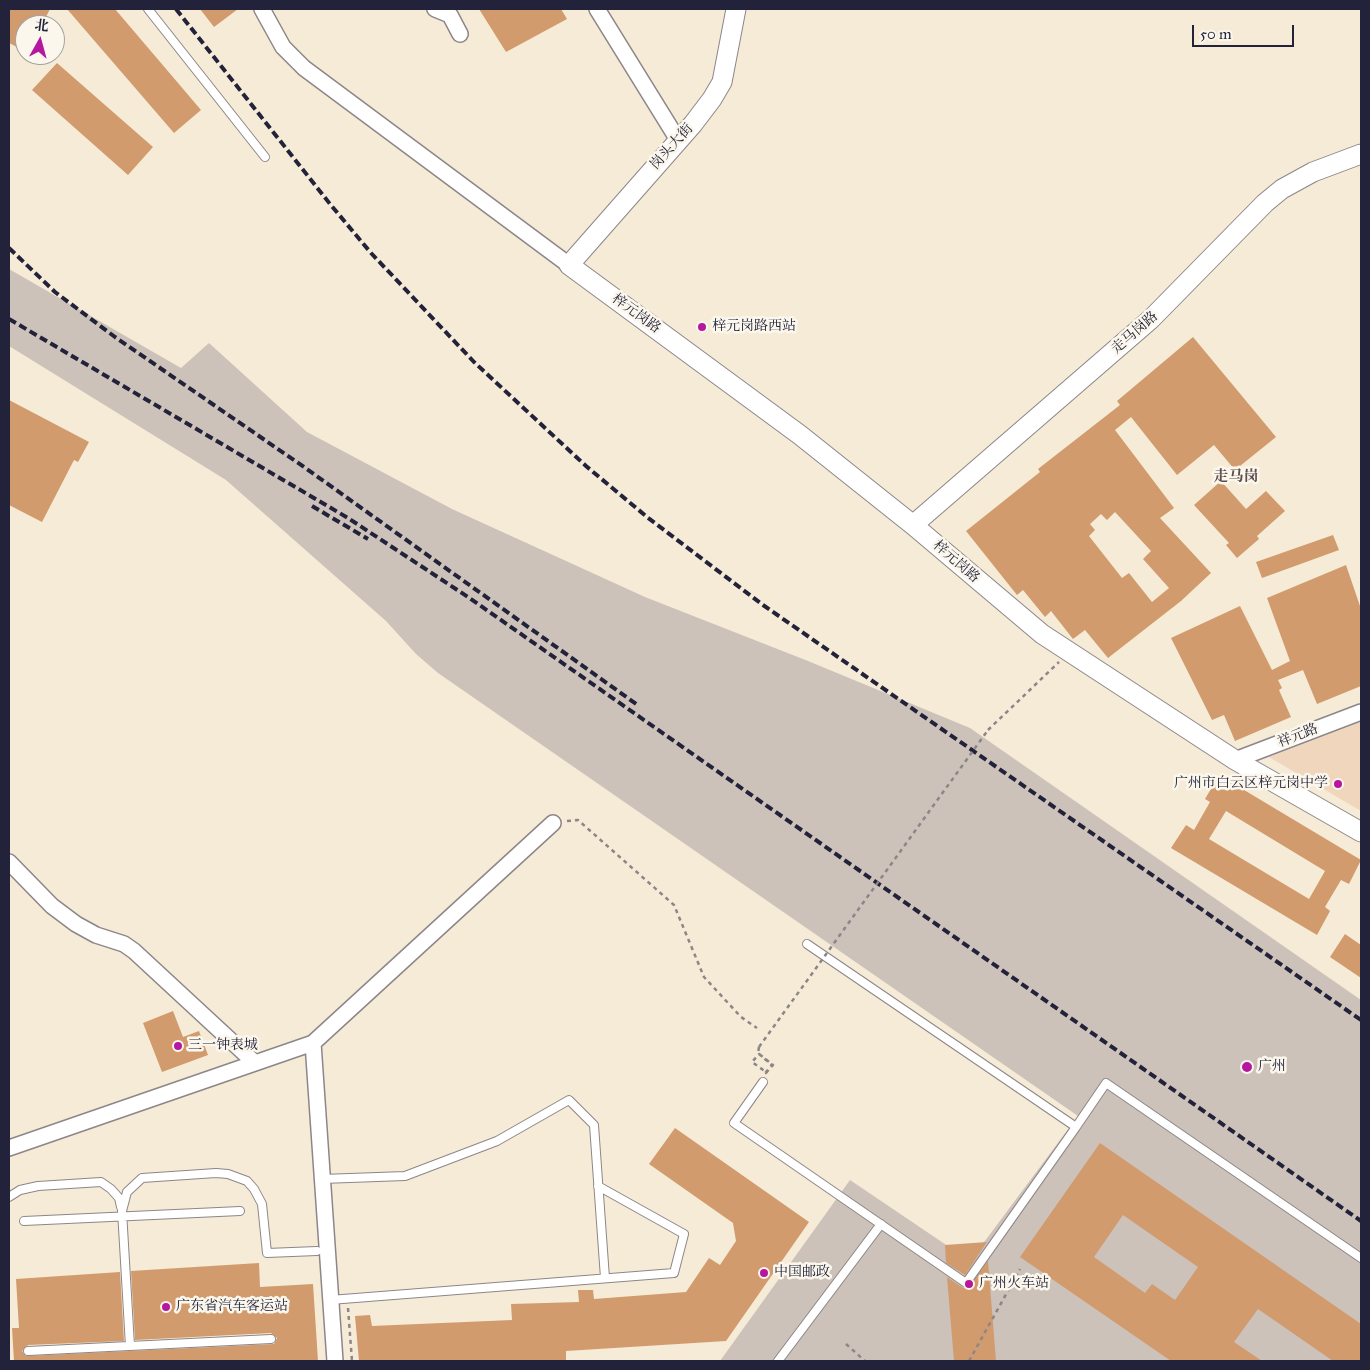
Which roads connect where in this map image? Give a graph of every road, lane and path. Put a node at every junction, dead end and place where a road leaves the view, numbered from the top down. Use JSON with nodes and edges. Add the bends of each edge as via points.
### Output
{"nodes":[{"id":1,"x":148,"y":9,"type":"edge"},
{"id":2,"x":262,"y":9,"type":"edge"},
{"id":3,"x":436,"y":9,"type":"edge"},
{"id":4,"x":597,"y":9,"type":"edge"},
{"id":5,"x":736,"y":9,"type":"edge"},
{"id":6,"x":460,"y":34,"type":"dead end"},
{"id":7,"x":678,"y":140,"type":"junction"},
{"id":8,"x":1361,"y":154,"type":"edge"},
{"id":9,"x":266,"y":157,"type":"dead end"},
{"id":10,"x":569,"y":265,"type":"junction"},
{"id":11,"x":913,"y":525,"type":"junction"},
{"id":12,"x":1069,"y":652,"type":"junction"},
{"id":13,"x":1361,"y":712,"type":"edge"},
{"id":14,"x":1235,"y":760,"type":"junction"},
{"id":15,"x":553,"y":823,"type":"joint"},
{"id":16,"x":1361,"y":832,"type":"edge"},
{"id":17,"x":9,"y":862,"type":"edge"},
{"id":18,"x":807,"y":944,"type":"dead end"},
{"id":19,"x":757,"y":1028,"type":"dead end"},
{"id":20,"x":313,"y":1043,"type":"junction"},
{"id":21,"x":255,"y":1063,"type":"junction"},
{"id":22,"x":766,"y":1072,"type":"junction"},
{"id":23,"x":763,"y":1082,"type":"joint"},
{"id":24,"x":1076,"y":1126,"type":"junction"},
{"id":25,"x":9,"y":1148,"type":"edge"},
{"id":26,"x":322,"y":1179,"type":"junction"},
{"id":27,"x":598,"y":1186,"type":"junction"},
{"id":28,"x":9,"y":1198,"type":"edge"},
{"id":29,"x":240,"y":1211,"type":"dead end"},
{"id":30,"x":122,"y":1214,"type":"junction"},
{"id":31,"x":24,"y":1221,"type":"dead end"},
{"id":32,"x":881,"y":1224,"type":"junction"},
{"id":33,"x":317,"y":1251,"type":"dead end"},
{"id":34,"x":1361,"y":1258,"type":"edge"},
{"id":35,"x":1020,"y":1269,"type":"dead end"},
{"id":36,"x":805,"y":1271,"type":"dead end"},
{"id":37,"x":813,"y":1276,"type":"dead end"},
{"id":38,"x":605,"y":1278,"type":"junction"},
{"id":39,"x":347,"y":1298,"type":"junction"},
{"id":40,"x":330,"y":1300,"type":"junction"},
{"id":41,"x":271,"y":1339,"type":"dead end"},
{"id":42,"x":846,"y":1344,"type":"dead end"},
{"id":43,"x":130,"y":1346,"type":"junction"},
{"id":44,"x":28,"y":1351,"type":"dead end"},
{"id":45,"x":335,"y":1361,"type":"edge"},
{"id":46,"x":352,"y":1361,"type":"edge"},
{"id":47,"x":778,"y":1361,"type":"edge"},
{"id":48,"x":865,"y":1361,"type":"edge"},
{"id":49,"x":969,"y":1361,"type":"edge"}],
"edges":[{"from":1,"to":9,"type":"lane"},
{"from":2,"to":10,"type":"street","via":[[283,48],[304,68]]},
{"from":3,"to":6,"type":"street","via":[[450,15]]},
{"from":4,"to":7,"type":"street"},
{"from":5,"to":7,"type":"street","name":"岗头大街","via":[[722,82]]},
{"from":7,"to":10,"type":"street","name":"岗头大街"},
{"from":8,"to":11,"type":"street","name":"走马岗路","via":[[1313,172],[1282,189],[1265,203],[1151,319]]},
{"from":10,"to":11,"type":"street","name":"梓元岗路","via":[[800,435]]},
{"from":11,"to":12,"type":"street","name":"梓元岗路","via":[[1022,618]]},
{"from":12,"to":14,"type":"street","name":"梓元岗路"},
{"from":12,"to":22,"type":"path","bridge":true,"via":[[988,730],[759,1047],[758,1053],[773,1065]]},
{"from":13,"to":14,"type":"street","name":"祥元路"},
{"from":14,"to":16,"type":"street","name":"梓元岗路"},
{"from":15,"to":19,"type":"path","via":[[578,820],[674,905],[704,976],[741,1017]]},
{"from":15,"to":20,"type":"street"},
{"from":17,"to":21,"type":"street","via":[[52,906],[76,924],[134,951]]},
{"from":18,"to":24,"type":"lane"},
{"from":20,"to":21,"type":"street"},
{"from":20,"to":26,"type":"street"},
{"from":21,"to":25,"type":"street"},
{"from":22,"to":22,"type":"path","via":[[752,1062],[759,1054],[772,1065]]},
{"from":22,"to":23,"type":"path"},
{"from":23,"to":32,"type":"lane","via":[[734,1122]]},
{"from":24,"to":32,"type":"lane","via":[[966,1283]]},
{"from":24,"to":34,"type":"lane","via":[[1106,1083]]},
{"from":26,"to":27,"type":"lane","via":[[405,1176],[497,1140],[569,1100],[594,1125]]},
{"from":26,"to":40,"type":"street"},
{"from":27,"to":38,"type":"lane"},
{"from":27,"to":38,"type":"lane","via":[[684,1234],[674,1273]]},
{"from":28,"to":30,"type":"lane","via":[[20,1190],[38,1186],[100,1182],[119,1198]]},
{"from":29,"to":30,"type":"lane"},
{"from":30,"to":31,"type":"lane"},
{"from":30,"to":33,"type":"lane","via":[[127,1192],[142,1178],[228,1174],[248,1181],[262,1204],[267,1253]]},
{"from":30,"to":43,"type":"lane"},
{"from":32,"to":47,"type":"lane"},
{"from":35,"to":49,"type":"path"},
{"from":36,"to":37,"type":"path"},
{"from":38,"to":39,"type":"lane"},
{"from":39,"to":40,"type":"lane"},
{"from":39,"to":46,"type":"path"},
{"from":40,"to":45,"type":"street"},
{"from":41,"to":43,"type":"lane"},
{"from":42,"to":48,"type":"path"},
{"from":43,"to":44,"type":"lane"}]}
